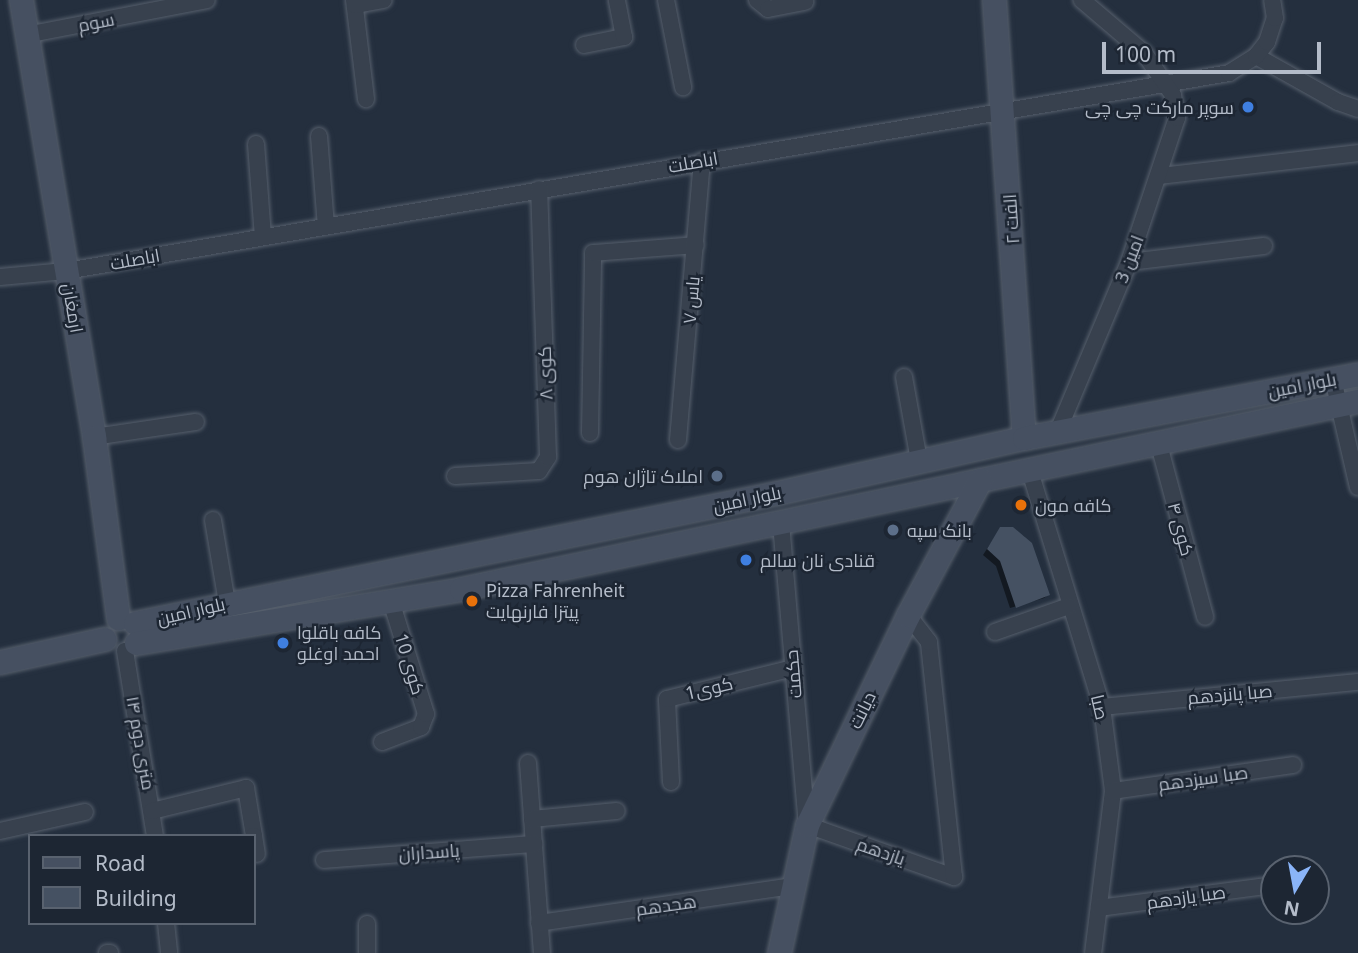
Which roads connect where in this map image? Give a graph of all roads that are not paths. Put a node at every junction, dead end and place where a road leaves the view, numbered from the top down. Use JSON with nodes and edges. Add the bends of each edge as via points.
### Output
{"nodes":[{"id":1,"x":20,"y":0,"type":"edge"},
{"id":2,"x":207,"y":0,"type":"edge"},
{"id":3,"x":384,"y":0,"type":"edge"},
{"id":4,"x":617,"y":0,"type":"edge"},
{"id":5,"x":666,"y":0,"type":"edge"},
{"id":6,"x":757,"y":0,"type":"edge"},
{"id":7,"x":994,"y":0,"type":"edge"},
{"id":8,"x":1082,"y":0,"type":"edge"},
{"id":9,"x":1272,"y":0,"type":"edge"},
{"id":10,"x":806,"y":2,"type":"dead end"},
{"id":11,"x":354,"y":3,"type":"edge"},
{"id":12,"x":26,"y":35,"type":"junction"},
{"id":13,"x":584,"y":45,"type":"dead end"},
{"id":14,"x":1256,"y":56,"type":"junction"},
{"id":15,"x":1165,"y":83,"type":"junction"},
{"id":16,"x":683,"y":87,"type":"dead end"},
{"id":17,"x":366,"y":99,"type":"dead end"},
{"id":18,"x":1004,"y":108,"type":"junction"},
{"id":19,"x":1358,"y":109,"type":"edge"},
{"id":20,"x":318,"y":136,"type":"dead end"},
{"id":21,"x":256,"y":144,"type":"dead end"},
{"id":22,"x":1358,"y":153,"type":"edge"},
{"id":23,"x":702,"y":161,"type":"junction"},
{"id":24,"x":1160,"y":176,"type":"junction"},
{"id":25,"x":539,"y":189,"type":"junction"},
{"id":26,"x":326,"y":226,"type":"junction"},
{"id":27,"x":263,"y":237,"type":"junction"},
{"id":28,"x":696,"y":244,"type":"junction"},
{"id":29,"x":1264,"y":246,"type":"dead end"},
{"id":30,"x":1129,"y":262,"type":"junction"},
{"id":31,"x":66,"y":271,"type":"junction"},
{"id":32,"x":0,"y":276,"type":"edge"},
{"id":33,"x":1358,"y":374,"type":"edge"},
{"id":34,"x":904,"y":377,"type":"dead end"},
{"id":35,"x":1333,"y":379,"type":"junction"},
{"id":36,"x":1348,"y":403,"type":"edge"},
{"id":37,"x":196,"y":422,"type":"dead end"},
{"id":38,"x":1058,"y":431,"type":"junction"},
{"id":39,"x":590,"y":433,"type":"dead end"},
{"id":40,"x":94,"y":437,"type":"junction"},
{"id":41,"x":1024,"y":438,"type":"junction"},
{"id":42,"x":678,"y":440,"type":"dead end"},
{"id":43,"x":1158,"y":441,"type":"junction"},
{"id":44,"x":919,"y":460,"type":"junction"},
{"id":45,"x":1029,"y":468,"type":"junction"},
{"id":46,"x":455,"y":477,"type":"dead end"},
{"id":47,"x":979,"y":480,"type":"junction"},
{"id":48,"x":1358,"y":487,"type":"edge"},
{"id":49,"x":777,"y":493,"type":"junction"},
{"id":50,"x":213,"y":520,"type":"dead end"},
{"id":51,"x":781,"y":523,"type":"junction"},
{"id":52,"x":391,"y":601,"type":"junction"},
{"id":53,"x":227,"y":603,"type":"junction"},
{"id":54,"x":1069,"y":606,"type":"junction"},
{"id":55,"x":908,"y":615,"type":"junction"},
{"id":56,"x":1205,"y":617,"type":"dead end"},
{"id":57,"x":995,"y":632,"type":"dead end"},
{"id":58,"x":124,"y":635,"type":"junction"},
{"id":59,"x":0,"y":662,"type":"edge"},
{"id":60,"x":793,"y":668,"type":"junction"},
{"id":61,"x":1358,"y":682,"type":"edge"},
{"id":62,"x":1102,"y":706,"type":"junction"},
{"id":63,"x":382,"y":742,"type":"dead end"},
{"id":64,"x":528,"y":763,"type":"dead end"},
{"id":65,"x":1293,"y":765,"type":"dead end"},
{"id":66,"x":671,"y":782,"type":"dead end"},
{"id":67,"x":1113,"y":791,"type":"junction"},
{"id":68,"x":152,"y":811,"type":"junction"},
{"id":69,"x":617,"y":811,"type":"dead end"},
{"id":70,"x":85,"y":812,"type":"dead end"},
{"id":71,"x":532,"y":819,"type":"junction"},
{"id":72,"x":807,"y":825,"type":"junction"},
{"id":73,"x":0,"y":831,"type":"edge"},
{"id":74,"x":155,"y":834,"type":"edge"},
{"id":75,"x":254,"y":834,"type":"edge"},
{"id":76,"x":534,"y":844,"type":"junction"},
{"id":77,"x":256,"y":849,"type":"edge"},
{"id":78,"x":257,"y":855,"type":"dead end"},
{"id":79,"x":324,"y":860,"type":"dead end"},
{"id":80,"x":792,"y":886,"type":"junction"},
{"id":81,"x":1260,"y":887,"type":"edge"},
{"id":82,"x":1099,"y":908,"type":"junction"},
{"id":83,"x":539,"y":923,"type":"junction"},
{"id":84,"x":367,"y":924,"type":"dead end"},
{"id":85,"x":166,"y":925,"type":"edge"},
{"id":86,"x":169,"y":953,"type":"edge"},
{"id":87,"x":367,"y":953,"type":"edge"},
{"id":88,"x":541,"y":953,"type":"edge"},
{"id":89,"x":779,"y":953,"type":"edge"},
{"id":90,"x":1093,"y":953,"type":"edge"}],
"edges":[{"from":1,"to":12,"type":"main road","name":"ارمغان"},
{"from":2,"to":12,"type":"street","name":"سوم"},
{"from":3,"to":11,"type":"street"},
{"from":4,"to":13,"type":"street","via":[[624,37]]},
{"from":5,"to":16,"type":"street"},
{"from":6,"to":10,"type":"street","via":[[768,9]]},
{"from":7,"to":18,"type":"main road","name":"الفت ۲"},
{"from":8,"to":15,"type":"street","name":"امین 3","via":[[1144,53]]},
{"from":9,"to":14,"type":"street","via":[[1275,18]]},
{"from":11,"to":17,"type":"street"},
{"from":12,"to":31,"type":"main road","name":"ارمغان"},
{"from":14,"to":15,"type":"street","name":"اباصلت","via":[[1229,73]]},
{"from":14,"to":19,"type":"street","via":[[1338,103]]},
{"from":15,"to":18,"type":"street","name":"اباصلت"},
{"from":15,"to":24,"type":"street","name":"امین 3","via":[[1174,95],[1177,118]]},
{"from":18,"to":23,"type":"street","name":"اباصلت"},
{"from":18,"to":41,"type":"main road","name":"الفت ۲"},
{"from":20,"to":26,"type":"street"},
{"from":21,"to":27,"type":"street"},
{"from":22,"to":24,"type":"street"},
{"from":23,"to":25,"type":"street","name":"اباصلت"},
{"from":23,"to":28,"type":"street","name":"یاس ۷"},
{"from":24,"to":30,"type":"street","name":"امین 3"},
{"from":25,"to":26,"type":"street","name":"اباصلت"},
{"from":25,"to":46,"type":"street","name":"کوی ۸","via":[[548,457],[539,471]]},
{"from":26,"to":27,"type":"street","name":"اباصلت"},
{"from":27,"to":31,"type":"street","name":"اباصلت"},
{"from":28,"to":39,"type":"street","via":[[593,253]]},
{"from":28,"to":42,"type":"street","name":"یاس ۷"},
{"from":29,"to":30,"type":"street"},
{"from":30,"to":38,"type":"street","name":"امین 3"},
{"from":31,"to":32,"type":"street","name":"اباصلت"},
{"from":31,"to":40,"type":"main road","name":"ارمغان"},
{"from":33,"to":35,"type":"main road","name":"بلوار امین"},
{"from":34,"to":44,"type":"street"},
{"from":35,"to":36,"type":"street"},
{"from":35,"to":38,"type":"main road","name":"بلوار امین"},
{"from":36,"to":43,"type":"main road","name":"بلوار امین"},
{"from":36,"to":48,"type":"street"},
{"from":37,"to":40,"type":"street"},
{"from":38,"to":41,"type":"main road","name":"بلوار امین"},
{"from":40,"to":58,"type":"main road","name":"ارمغان"},
{"from":41,"to":44,"type":"main road","name":"بلوار امین"},
{"from":43,"to":45,"type":"main road","name":"بلوار امین"},
{"from":43,"to":56,"type":"street","name":"کوی ۴"},
{"from":44,"to":49,"type":"main road","name":"بلوار امین"},
{"from":45,"to":47,"type":"main road","name":"بلوار امین"},
{"from":45,"to":54,"type":"street","name":"صبا"},
{"from":47,"to":51,"type":"main road","name":"بلوار امین"},
{"from":47,"to":55,"type":"main road","name":"دیانت"},
{"from":49,"to":51,"type":"main road"},
{"from":49,"to":53,"type":"main road","name":"بلوار امین"},
{"from":50,"to":53,"type":"street"},
{"from":51,"to":52,"type":"main road","name":"بلوار امین"},
{"from":51,"to":60,"type":"street","name":"حکمت"},
{"from":52,"to":58,"type":"main road","name":"بلوار امین"},
{"from":52,"to":63,"type":"street","name":"کوی 10","via":[[426,715],[421,727]]},
{"from":53,"to":58,"type":"main road","name":"بلوار امین"},
{"from":54,"to":57,"type":"street"},
{"from":54,"to":62,"type":"street","name":"صبا"},
{"from":55,"to":72,"type":"main road","name":"دیانت"},
{"from":55,"to":72,"type":"street","name":"یازدهم","via":[[929,642],[954,877]]},
{"from":58,"to":59,"type":"main road","name":"بلوار امین"},
{"from":58,"to":68,"type":"street","name":"۱۴ متری دوم"},
{"from":60,"to":66,"type":"street","name":"کوی1","via":[[667,699]]},
{"from":60,"to":72,"type":"street","name":"حکمت"},
{"from":61,"to":62,"type":"street","name":"صبا پانزدهم"},
{"from":62,"to":67,"type":"street","name":"صبا"},
{"from":64,"to":71,"type":"street"},
{"from":65,"to":67,"type":"street","name":"صبا سیزدهم"},
{"from":67,"to":82,"type":"street","name":"صبا"},
{"from":68,"to":74,"type":"street","name":"۱۴ متری دوم"},
{"from":68,"to":75,"type":"street","via":[[246,788]]},
{"from":69,"to":71,"type":"street"},
{"from":70,"to":73,"type":"street"},
{"from":71,"to":76,"type":"street"},
{"from":72,"to":80,"type":"main road","name":"دیانت"},
{"from":76,"to":79,"type":"street","name":"پاسداران"},
{"from":76,"to":83,"type":"street"},
{"from":77,"to":78,"type":"street"},
{"from":80,"to":83,"type":"street","name":"هجدهم"},
{"from":80,"to":89,"type":"main road","name":"دیانت"},
{"from":81,"to":82,"type":"street","name":"صبا یازدهم"},
{"from":82,"to":90,"type":"street","name":"صبا"},
{"from":83,"to":88,"type":"street"},
{"from":84,"to":87,"type":"street"},
{"from":85,"to":86,"type":"street"}]}
